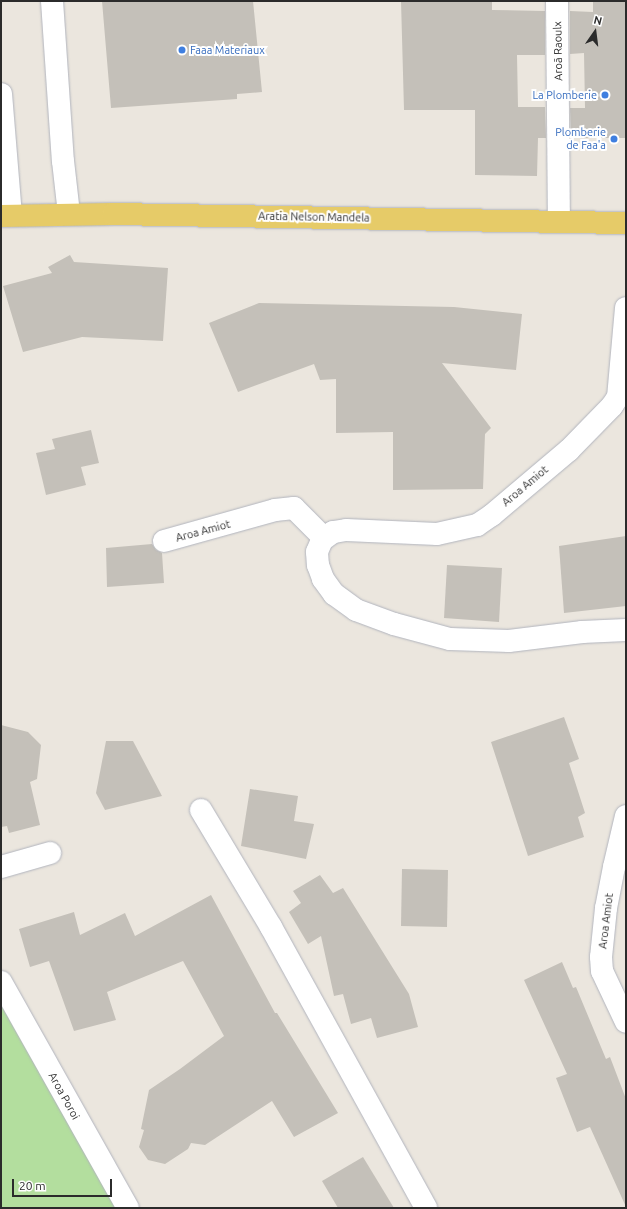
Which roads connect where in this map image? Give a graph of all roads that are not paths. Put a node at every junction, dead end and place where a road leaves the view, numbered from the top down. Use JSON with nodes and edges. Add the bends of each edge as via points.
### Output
{"nodes":[{"id":1,"x":52,"y":1,"type":"edge"},
{"id":2,"x":557,"y":1,"type":"edge"},
{"id":3,"x":1,"y":94,"type":"edge"},
{"id":4,"x":69,"y":214,"type":"junction"},
{"id":5,"x":6,"y":216,"type":"edge"},
{"id":6,"x":559,"y":221,"type":"junction"},
{"id":7,"x":626,"y":223,"type":"edge"},
{"id":8,"x":626,"y":308,"type":"edge"},
{"id":9,"x":324,"y":538,"type":"junction"},
{"id":10,"x":164,"y":541,"type":"dead end"},
{"id":11,"x":626,"y":630,"type":"edge"},
{"id":12,"x":201,"y":810,"type":"dead end"},
{"id":13,"x":626,"y":816,"type":"edge"},
{"id":14,"x":50,"y":853,"type":"dead end"},
{"id":15,"x":1,"y":867,"type":"edge"},
{"id":16,"x":1,"y":982,"type":"edge"},
{"id":17,"x":626,"y":1022,"type":"edge"},
{"id":18,"x":128,"y":1208,"type":"edge"},
{"id":19,"x":426,"y":1208,"type":"edge"}],
"edges":[{"from":1,"to":4,"type":"street"},
{"from":2,"to":6,"type":"street","name":"Aroā Raoulx"},
{"from":3,"to":5,"type":"street"},
{"from":4,"to":5,"type":"main road","name":"Aratia Nelson Mandela"},
{"from":4,"to":6,"type":"main road","name":"Aratia Nelson Mandela"},
{"from":6,"to":7,"type":"main road","name":"Aratia Nelson Mandela"},
{"from":8,"to":9,"type":"street","name":"Aroa Amiot","via":[[618,397],[568,450],[492,515],[477,525],[437,534],[346,530],[332,532]]},
{"from":9,"to":10,"type":"street","name":"Aroa Amiot","via":[[294,508],[275,510]]},
{"from":9,"to":11,"type":"street","via":[[317,552],[318,565],[323,579],[334,594],[356,610],[394,624],[450,639],[509,641],[582,632]]},
{"from":12,"to":19,"type":"street","via":[[271,927]]},
{"from":13,"to":17,"type":"street","name":"Aroa Amiot","via":[[607,901],[601,957],[602,971]]},
{"from":14,"to":15,"type":"street"},
{"from":16,"to":18,"type":"street","name":"Aroa Poroi"}]}
